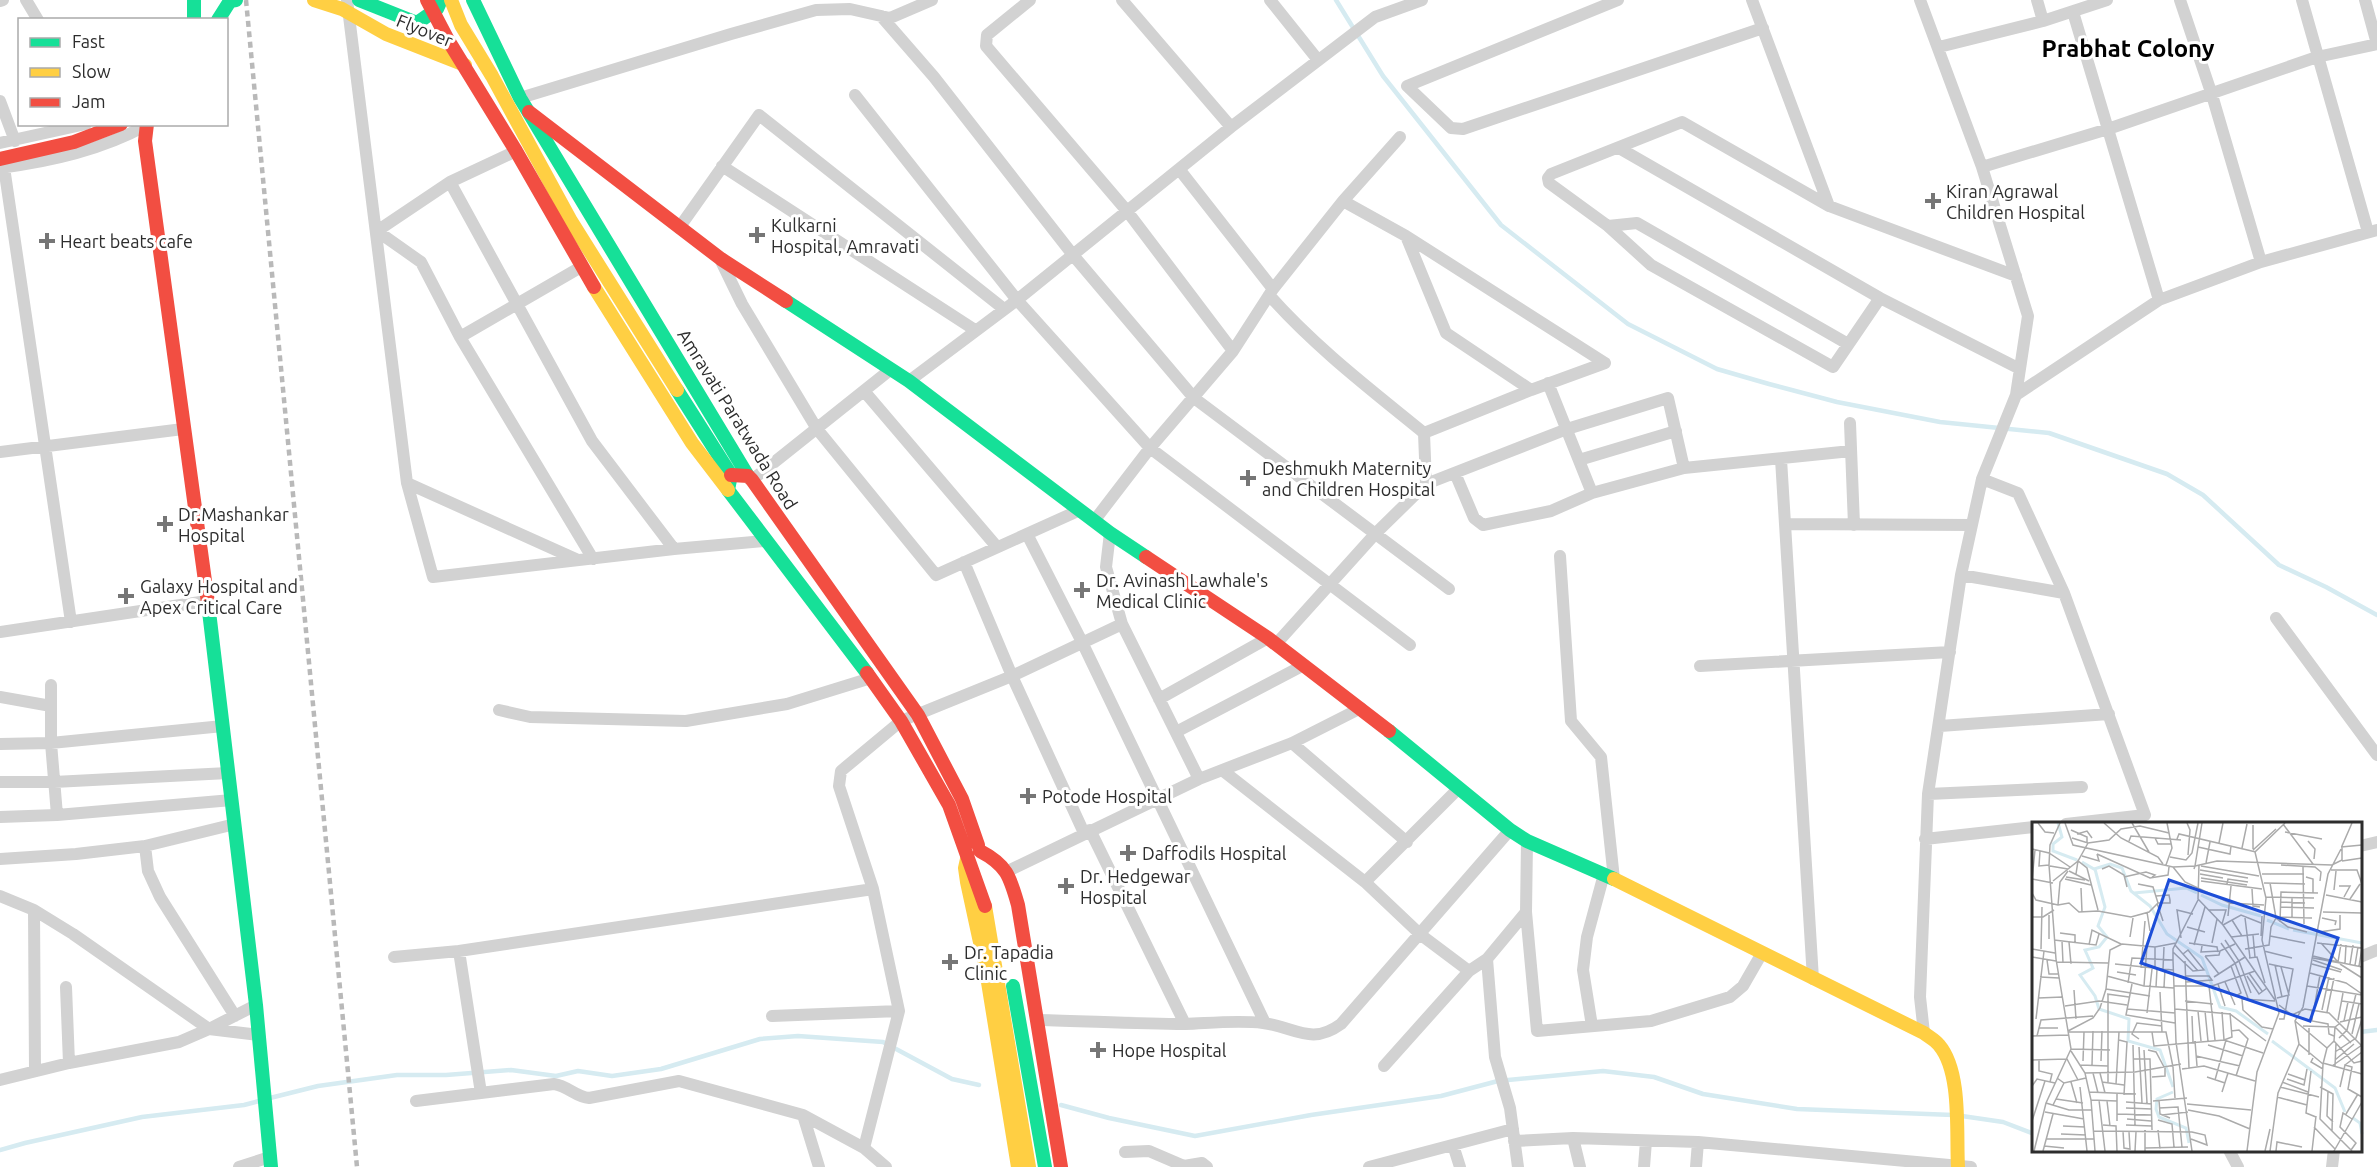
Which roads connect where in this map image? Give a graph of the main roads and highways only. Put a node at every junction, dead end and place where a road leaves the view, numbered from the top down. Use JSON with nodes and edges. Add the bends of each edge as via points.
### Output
{"nodes":[{"id":1,"x":195,"y":0,"type":"edge"},
{"id":2,"x":215,"y":0,"type":"edge"},
{"id":3,"x":236,"y":0,"type":"edge"},
{"id":4,"x":314,"y":0,"type":"edge"},
{"id":5,"x":358,"y":0,"type":"edge"},
{"id":6,"x":427,"y":0,"type":"edge"},
{"id":7,"x":441,"y":0,"type":"edge"},
{"id":8,"x":451,"y":0,"type":"edge"},
{"id":9,"x":473,"y":0,"type":"edge"},
{"id":10,"x":194,"y":18,"type":"edge"},
{"id":11,"x":216,"y":18,"type":"edge"},
{"id":12,"x":217,"y":18,"type":"edge"},
{"id":13,"x":492,"y":76,"type":"junction"},
{"id":14,"x":529,"y":112,"type":"junction"},
{"id":15,"x":116,"y":126,"type":"edge"},
{"id":16,"x":147,"y":126,"type":"edge"},
{"id":17,"x":1,"y":164,"type":"edge"},
{"id":18,"x":731,"y":475,"type":"junction"},
{"id":19,"x":750,"y":478,"type":"junction"},
{"id":20,"x":728,"y":490,"type":"junction"},
{"id":21,"x":974,"y":852,"type":"junction"},
{"id":22,"x":993,"y":911,"type":"junction"},
{"id":23,"x":271,"y":1162,"type":"edge"},
{"id":24,"x":1962,"y":1166,"type":"edge"},
{"id":25,"x":1018,"y":1167,"type":"edge"},
{"id":26,"x":1029,"y":1167,"type":"edge"},
{"id":27,"x":1045,"y":1167,"type":"edge"},
{"id":28,"x":1061,"y":1167,"type":"edge"}],
"edges":[{"from":1,"to":10,"type":"main road"},
{"from":2,"to":11,"type":"main road"},
{"from":3,"to":12,"type":"main road","via":[[230,1]]},
{"from":4,"to":13,"type":"main road","name":"Flyover"},
{"from":5,"to":7,"type":"main road","name":"Flyover","via":[[417,23],[437,9]]},
{"from":6,"to":20,"type":"main road","via":[[581,267],[692,443]]},
{"from":8,"to":13,"type":"main road","name":"Amravati Paratwada Road","via":[[461,25]]},
{"from":9,"to":14,"type":"main road","name":"Amravati Paratwada Road"},
{"from":13,"to":18,"type":"main road","name":"Amravati Paratwada Road","via":[[571,221]]},
{"from":14,"to":19,"type":"main road","name":"Amravati Paratwada Road"},
{"from":14,"to":24,"type":"main road","via":[[721,260],[909,381],[1110,533],[1304,664],[1510,830],[1924,1034],[1947,1059]]},
{"from":15,"to":17,"type":"main road"},
{"from":16,"to":23,"type":"main road","via":[[145,141],[235,824]]},
{"from":18,"to":19,"type":"main road"},
{"from":18,"to":20,"type":"main road"},
{"from":19,"to":21,"type":"main road","name":"Amravati Paratwada Road","via":[[918,715],[962,799]]},
{"from":20,"to":21,"type":"main road","via":[[901,721]]},
{"from":21,"to":22,"type":"main road"},
{"from":21,"to":25,"type":"main road","via":[[965,868]]},
{"from":21,"to":28,"type":"main road","via":[[1000,861],[1008,871],[1018,905]]},
{"from":22,"to":26,"type":"main road"},
{"from":22,"to":27,"type":"main road","via":[[1010,972]]}]}
